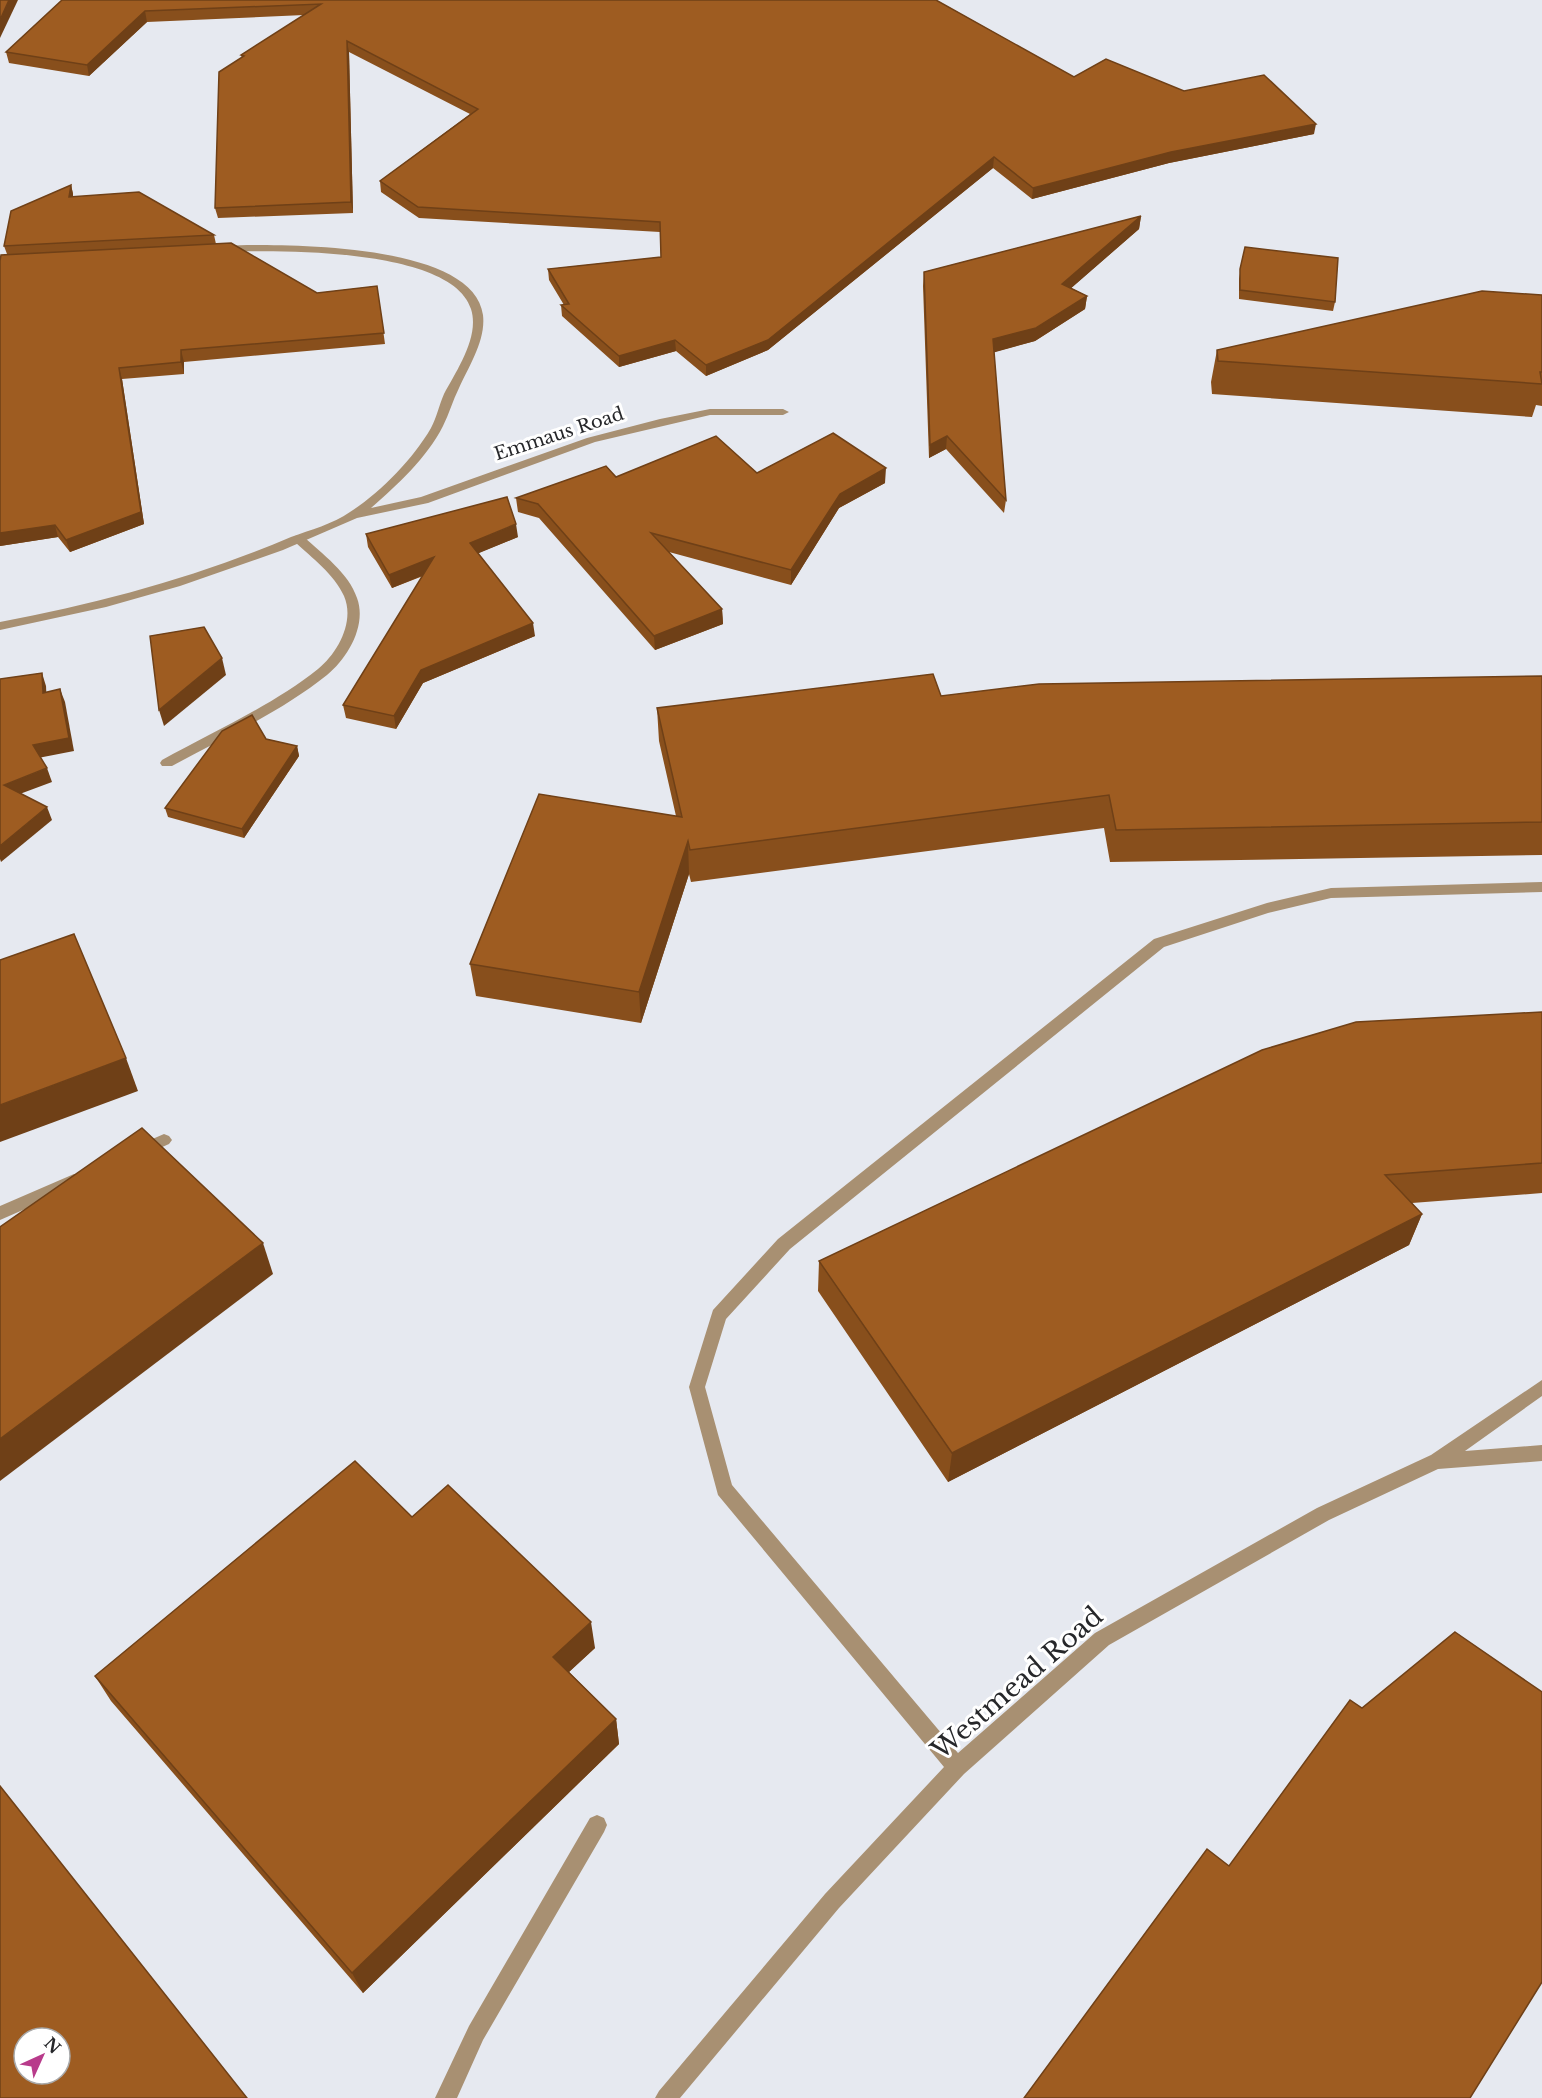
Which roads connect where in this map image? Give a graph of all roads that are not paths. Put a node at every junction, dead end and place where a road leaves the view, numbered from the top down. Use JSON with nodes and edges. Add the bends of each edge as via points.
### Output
{"nodes":[{"id":1,"x":208,"y":250,"type":"edge"},
{"id":2,"x":783,"y":412,"type":"dead end"},
{"id":3,"x":352,"y":516,"type":"junction"},
{"id":4,"x":299,"y":539,"type":"junction"},
{"id":5,"x":0,"y":626,"type":"edge"},
{"id":6,"x":167,"y":763,"type":"dead end"},
{"id":7,"x":1542,"y":887,"type":"edge"},
{"id":8,"x":164,"y":1140,"type":"dead end"},
{"id":9,"x":120,"y":1160,"type":"edge"},
{"id":10,"x":87,"y":1174,"type":"edge"},
{"id":11,"x":0,"y":1213,"type":"edge"},
{"id":12,"x":1542,"y":1387,"type":"edge"},
{"id":13,"x":1542,"y":1453,"type":"edge"},
{"id":14,"x":1437,"y":1461,"type":"junction"},
{"id":15,"x":957,"y":1767,"type":"junction"},
{"id":16,"x":597,"y":1825,"type":"dead end"},
{"id":17,"x":446,"y":2098,"type":"edge"},
{"id":18,"x":666,"y":2098,"type":"edge"}],
"edges":[{"from":1,"to":3,"type":"street","name":"Emmaus Road","via":[[343,250],[416,264],[452,281],[470,295],[477,308],[471,353],[436,428],[391,484]]},
{"from":2,"to":3,"type":"street","name":"Emmaus Road","via":[[710,412],[660,422],[591,440],[424,500]]},
{"from":3,"to":4,"type":"street","name":"Emmaus Road"},
{"from":4,"to":5,"type":"street","name":"Emmaus Road","via":[[212,573],[74,613]]},
{"from":4,"to":6,"type":"street","via":[[338,576],[351,597],[355,617],[344,647],[324,671],[286,697]]},
{"from":7,"to":15,"type":"street","via":[[1331,893],[1267,908],[1159,943],[784,1244],[719,1315],[697,1387],[724,1489]]},
{"from":8,"to":9,"type":"street"},
{"from":10,"to":11,"type":"street"},
{"from":12,"to":14,"type":"street"},
{"from":13,"to":14,"type":"street","name":"Westmead Road"},
{"from":14,"to":15,"type":"street","name":"Westmead Road","via":[[1323,1514],[1102,1639]]},
{"from":15,"to":18,"type":"street","name":"Westmead Road","via":[[832,1901]]},
{"from":16,"to":17,"type":"street","via":[[476,2033]]}]}
